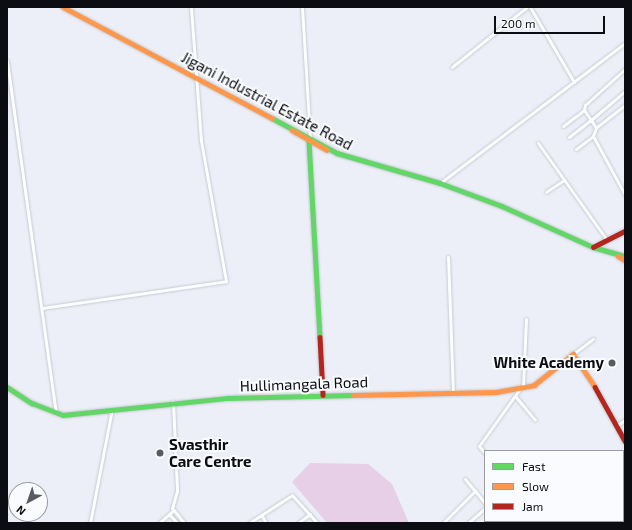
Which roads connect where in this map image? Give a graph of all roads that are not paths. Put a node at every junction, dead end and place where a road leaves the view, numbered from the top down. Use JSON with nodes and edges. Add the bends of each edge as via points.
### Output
{"nodes":[{"id":1,"x":63,"y":7,"type":"edge"},
{"id":2,"x":191,"y":7,"type":"edge"},
{"id":3,"x":302,"y":7,"type":"edge"},
{"id":4,"x":528,"y":7,"type":"edge"},
{"id":5,"x":625,"y":43,"type":"edge"},
{"id":6,"x":7,"y":60,"type":"edge"},
{"id":7,"x":452,"y":67,"type":"dead end"},
{"id":8,"x":625,"y":69,"type":"edge"},
{"id":9,"x":196,"y":78,"type":"junction"},
{"id":10,"x":574,"y":82,"type":"junction"},
{"id":11,"x":625,"y":91,"type":"edge"},
{"id":12,"x":625,"y":105,"type":"edge"},
{"id":13,"x":584,"y":110,"type":"junction"},
{"id":14,"x":591,"y":120,"type":"junction"},
{"id":15,"x":563,"y":126,"type":"dead end"},
{"id":16,"x":596,"y":128,"type":"junction"},
{"id":17,"x":593,"y":136,"type":"junction"},
{"id":18,"x":569,"y":137,"type":"dead end"},
{"id":19,"x":310,"y":139,"type":"junction"},
{"id":20,"x":538,"y":143,"type":"dead end"},
{"id":21,"x":576,"y":149,"type":"dead end"},
{"id":22,"x":564,"y":180,"type":"junction"},
{"id":23,"x":440,"y":183,"type":"junction"},
{"id":24,"x":546,"y":192,"type":"dead end"},
{"id":25,"x":625,"y":195,"type":"edge"},
{"id":26,"x":625,"y":231,"type":"edge"},
{"id":27,"x":607,"y":240,"type":"junction"},
{"id":28,"x":593,"y":247,"type":"junction"},
{"id":29,"x":618,"y":256,"type":"junction"},
{"id":30,"x":625,"y":256,"type":"edge"},
{"id":31,"x":448,"y":257,"type":"dead end"},
{"id":32,"x":625,"y":260,"type":"edge"},
{"id":33,"x":42,"y":308,"type":"junction"},
{"id":34,"x":526,"y":319,"type":"dead end"},
{"id":35,"x":592,"y":338,"type":"dead end"},
{"id":36,"x":573,"y":354,"type":"junction"},
{"id":37,"x":7,"y":387,"type":"edge"},
{"id":38,"x":521,"y":389,"type":"junction"},
{"id":39,"x":453,"y":393,"type":"junction"},
{"id":40,"x":323,"y":395,"type":"junction"},
{"id":41,"x":515,"y":396,"type":"junction"},
{"id":42,"x":173,"y":402,"type":"junction"},
{"id":43,"x":112,"y":409,"type":"junction"},
{"id":44,"x":56,"y":413,"type":"junction"},
{"id":45,"x":535,"y":420,"type":"dead end"},
{"id":46,"x":625,"y":420,"type":"edge"},
{"id":47,"x":616,"y":426,"type":"junction"},
{"id":48,"x":624,"y":439,"type":"edge"},
{"id":49,"x":484,"y":452,"type":"edge"},
{"id":50,"x":466,"y":478,"type":"dead end"},
{"id":51,"x":475,"y":491,"type":"junction"},
{"id":52,"x":484,"y":503,"type":"edge"},
{"id":53,"x":484,"y":509,"type":"edge"},
{"id":54,"x":173,"y":511,"type":"junction"},
{"id":55,"x":170,"y":514,"type":"junction"},
{"id":56,"x":310,"y":514,"type":"junction"},
{"id":57,"x":262,"y":516,"type":"junction"},
{"id":58,"x":90,"y":523,"type":"edge"},
{"id":59,"x":159,"y":523,"type":"edge"},
{"id":60,"x":177,"y":523,"type":"edge"},
{"id":61,"x":184,"y":523,"type":"edge"},
{"id":62,"x":249,"y":523,"type":"edge"},
{"id":63,"x":266,"y":523,"type":"edge"},
{"id":64,"x":298,"y":523,"type":"edge"},
{"id":65,"x":317,"y":523,"type":"edge"},
{"id":66,"x":443,"y":523,"type":"edge"},
{"id":67,"x":468,"y":523,"type":"edge"}],
"edges":[{"from":1,"to":9,"type":"street","name":"Jigani Industrial Estate Road"},
{"from":2,"to":9,"type":"street"},
{"from":3,"to":19,"type":"street"},
{"from":4,"to":7,"type":"street"},
{"from":4,"to":10,"type":"street"},
{"from":5,"to":10,"type":"street"},
{"from":6,"to":33,"type":"street"},
{"from":8,"to":13,"type":"street","via":[[585,105]]},
{"from":9,"to":19,"type":"street","name":"Jigani Industrial Estate Road"},
{"from":9,"to":33,"type":"street","via":[[211,206],[226,281]]},
{"from":10,"to":23,"type":"street"},
{"from":11,"to":14,"type":"street"},
{"from":12,"to":16,"type":"street"},
{"from":13,"to":14,"type":"street"},
{"from":13,"to":15,"type":"street"},
{"from":14,"to":16,"type":"street"},
{"from":14,"to":18,"type":"street"},
{"from":16,"to":17,"type":"street"},
{"from":17,"to":21,"type":"street"},
{"from":17,"to":25,"type":"street"},
{"from":19,"to":23,"type":"street","name":"Jigani Industrial Estate Road","via":[[337,153]]},
{"from":19,"to":40,"type":"street"},
{"from":20,"to":22,"type":"street"},
{"from":22,"to":24,"type":"street"},
{"from":22,"to":27,"type":"street"},
{"from":23,"to":28,"type":"street","name":"Jigani Industrial Estate Road","via":[[502,206]]},
{"from":26,"to":27,"type":"street"},
{"from":27,"to":28,"type":"street"},
{"from":28,"to":29,"type":"street","name":"Jigani Industrial Estate Road"},
{"from":29,"to":30,"type":"street","name":"Jigani Industrial Estate Road"},
{"from":29,"to":32,"type":"street"},
{"from":31,"to":39,"type":"street"},
{"from":33,"to":44,"type":"street"},
{"from":34,"to":38,"type":"street"},
{"from":35,"to":36,"type":"street","name":"Hullimangala Road"},
{"from":36,"to":38,"type":"street","name":"Hullimangala Road","via":[[534,385]]},
{"from":36,"to":47,"type":"street","via":[[600,394]]},
{"from":37,"to":44,"type":"street","name":"Hullimangala Road","via":[[32,403]]},
{"from":38,"to":39,"type":"street","name":"Hullimangala Road"},
{"from":38,"to":41,"type":"street"},
{"from":39,"to":40,"type":"street","name":"Hullimangala Road"},
{"from":40,"to":42,"type":"street","name":"Hullimangala Road"},
{"from":41,"to":45,"type":"street"},
{"from":41,"to":49,"type":"street","via":[[479,446]]},
{"from":42,"to":43,"type":"street","name":"Hullimangala Road"},
{"from":42,"to":54,"type":"street","via":[[177,491]]},
{"from":43,"to":44,"type":"street","name":"Hullimangala Road","via":[[63,415]]},
{"from":43,"to":58,"type":"street"},
{"from":46,"to":47,"type":"street"},
{"from":47,"to":48,"type":"street"},
{"from":50,"to":51,"type":"street"},
{"from":51,"to":52,"type":"street"},
{"from":51,"to":66,"type":"street"},
{"from":53,"to":67,"type":"street"},
{"from":54,"to":55,"type":"street"},
{"from":54,"to":61,"type":"street"},
{"from":55,"to":59,"type":"street"},
{"from":55,"to":60,"type":"street"},
{"from":56,"to":57,"type":"street","via":[[292,496],[279,502]]},
{"from":56,"to":64,"type":"street"},
{"from":56,"to":65,"type":"street"},
{"from":57,"to":62,"type":"street"},
{"from":57,"to":63,"type":"street"}]}
